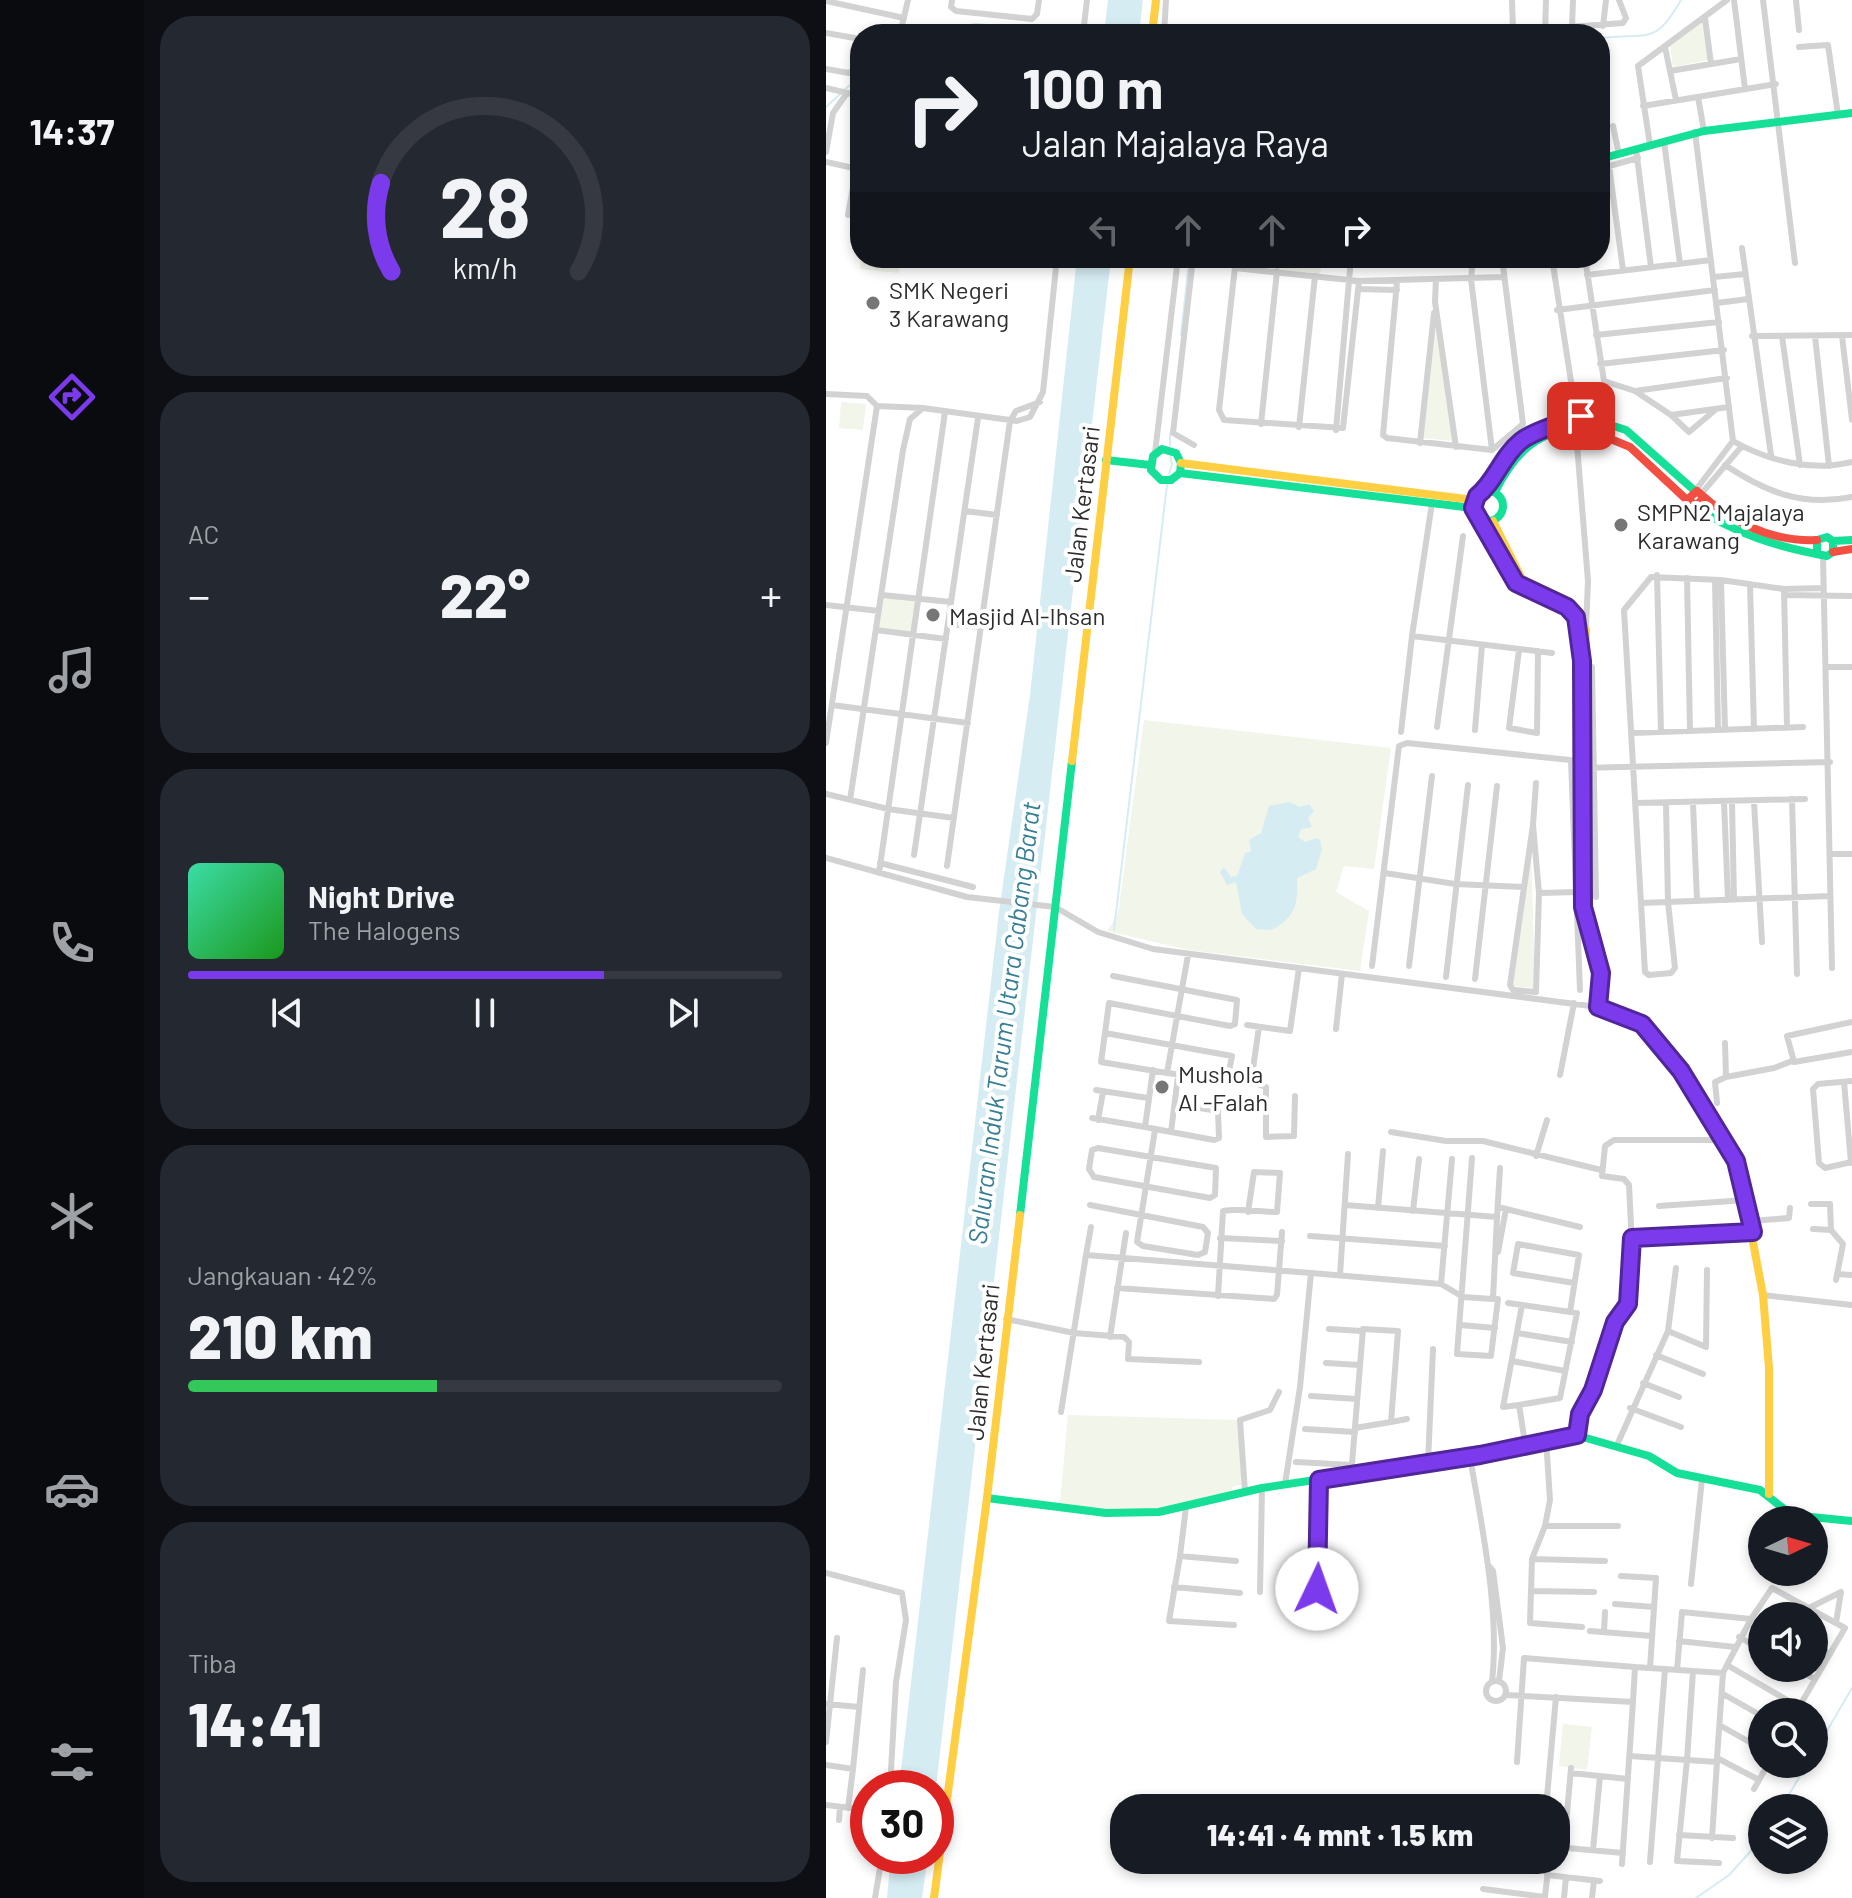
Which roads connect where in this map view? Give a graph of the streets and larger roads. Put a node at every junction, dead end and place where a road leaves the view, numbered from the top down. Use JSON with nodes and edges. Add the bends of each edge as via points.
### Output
{"nodes":[{"id":1,"x":908,"y":0,"type":"edge"},
{"id":2,"x":952,"y":0,"type":"edge"},
{"id":3,"x":1039,"y":0,"type":"edge"},
{"id":4,"x":1087,"y":0,"type":"edge"},
{"id":5,"x":1156,"y":0,"type":"edge"},
{"id":6,"x":1166,"y":0,"type":"edge"},
{"id":7,"x":1512,"y":0,"type":"edge"},
{"id":8,"x":1546,"y":0,"type":"edge"},
{"id":9,"x":1573,"y":0,"type":"edge"},
{"id":10,"x":1606,"y":0,"type":"edge"},
{"id":11,"x":1619,"y":0,"type":"edge"},
{"id":12,"x":1727,"y":0,"type":"edge"},
{"id":13,"x":1734,"y":0,"type":"edge"},
{"id":14,"x":1763,"y":0,"type":"edge"},
{"id":15,"x":1796,"y":0,"type":"edge"},
{"id":16,"x":826,"y":1,"type":"edge"},
{"id":17,"x":904,"y":18,"type":"junction"},
{"id":18,"x":1705,"y":18,"type":"junction"},
{"id":19,"x":902,"y":24,"type":"edge"},
{"id":20,"x":1084,"y":24,"type":"edge"},
{"id":21,"x":1153,"y":24,"type":"edge"},
{"id":22,"x":1165,"y":24,"type":"edge"},
{"id":23,"x":1513,"y":24,"type":"edge"},
{"id":24,"x":1546,"y":24,"type":"edge"},
{"id":25,"x":1572,"y":24,"type":"edge"},
{"id":26,"x":1603,"y":24,"type":"edge"},
{"id":27,"x":1610,"y":25,"type":"edge"},
{"id":28,"x":1799,"y":30,"type":"dead end"},
{"id":29,"x":826,"y":33,"type":"edge"},
{"id":30,"x":850,"y":37,"type":"edge"},
{"id":31,"x":1665,"y":47,"type":"junction"},
{"id":32,"x":1799,"y":47,"type":"dead end"},
{"id":33,"x":1741,"y":59,"type":"junction"},
{"id":34,"x":1711,"y":64,"type":"junction"},
{"id":35,"x":826,"y":69,"type":"edge"},
{"id":36,"x":1670,"y":71,"type":"junction"},
{"id":37,"x":850,"y":72,"type":"edge"},
{"id":38,"x":1776,"y":84,"type":"junction"},
{"id":39,"x":826,"y":88,"type":"edge"},
{"id":40,"x":1745,"y":89,"type":"junction"},
{"id":41,"x":847,"y":93,"type":"junction"},
{"id":42,"x":850,"y":94,"type":"edge"},
{"id":43,"x":1698,"y":97,"type":"junction"},
{"id":44,"x":1676,"y":100,"type":"junction"},
{"id":45,"x":1643,"y":106,"type":"junction"},
{"id":46,"x":1852,"y":113,"type":"edge"},
{"id":47,"x":1838,"y":115,"type":"junction"},
{"id":48,"x":1780,"y":120,"type":"junction"},
{"id":49,"x":1613,"y":126,"type":"dead end"},
{"id":50,"x":1700,"y":132,"type":"junction"},
{"id":51,"x":1664,"y":141,"type":"junction"},
{"id":52,"x":1650,"y":145,"type":"junction"},
{"id":53,"x":826,"y":152,"type":"edge"},
{"id":54,"x":1619,"y":154,"type":"junction"},
{"id":55,"x":1637,"y":154,"type":"junction"},
{"id":56,"x":1610,"y":156,"type":"edge"},
{"id":57,"x":826,"y":162,"type":"edge"},
{"id":58,"x":1610,"y":166,"type":"edge"},
{"id":59,"x":850,"y":167,"type":"edge"},
{"id":60,"x":1610,"y":173,"type":"edge"},
{"id":61,"x":850,"y":206,"type":"edge"},
{"id":62,"x":848,"y":215,"type":"dead end"},
{"id":63,"x":1742,"y":248,"type":"dead end"},
{"id":64,"x":1711,"y":260,"type":"junction"},
{"id":65,"x":1795,"y":263,"type":"dead end"},
{"id":66,"x":1680,"y":264,"type":"junction"},
{"id":67,"x":1651,"y":267,"type":"junction"},
{"id":68,"x":1056,"y":268,"type":"edge"},
{"id":69,"x":1129,"y":268,"type":"edge"},
{"id":70,"x":1177,"y":268,"type":"edge"},
{"id":71,"x":1192,"y":268,"type":"edge"},
{"id":72,"x":1235,"y":268,"type":"joint"},
{"id":73,"x":1353,"y":268,"type":"edge"},
{"id":74,"x":1472,"y":268,"type":"edge"},
{"id":75,"x":1503,"y":268,"type":"edge"},
{"id":76,"x":1553,"y":268,"type":"edge"},
{"id":77,"x":1586,"y":268,"type":"edge"},
{"id":78,"x":1623,"y":270,"type":"junction"},
{"id":79,"x":1277,"y":271,"type":"junction"},
{"id":80,"x":1745,"y":274,"type":"junction"},
{"id":81,"x":1587,"y":275,"type":"junction"},
{"id":82,"x":1315,"y":276,"type":"junction"},
{"id":83,"x":1504,"y":277,"type":"junction"},
{"id":84,"x":1714,"y":277,"type":"junction"},
{"id":85,"x":1436,"y":279,"type":"junction"},
{"id":86,"x":1471,"y":279,"type":"junction"},
{"id":87,"x":1397,"y":282,"type":"junction"},
{"id":88,"x":1356,"y":283,"type":"junction"},
{"id":89,"x":1397,"y":290,"type":"junction"},
{"id":90,"x":1715,"y":290,"type":"junction"},
{"id":91,"x":1748,"y":299,"type":"junction"},
{"id":92,"x":1435,"y":302,"type":"junction"},
{"id":93,"x":1717,"y":303,"type":"junction"},
{"id":94,"x":1592,"y":306,"type":"junction"},
{"id":95,"x":1557,"y":310,"type":"junction"},
{"id":96,"x":1719,"y":322,"type":"junction"},
{"id":97,"x":1596,"y":335,"type":"junction"},
{"id":98,"x":1852,"y":335,"type":"edge"},
{"id":99,"x":1752,"y":336,"type":"junction"},
{"id":100,"x":1782,"y":336,"type":"junction"},
{"id":101,"x":1815,"y":336,"type":"junction"},
{"id":102,"x":1842,"y":336,"type":"junction"},
{"id":103,"x":1167,"y":350,"type":"junction"},
{"id":104,"x":1724,"y":350,"type":"junction"},
{"id":105,"x":1182,"y":351,"type":"junction"},
{"id":106,"x":1346,"y":360,"type":"junction"},
{"id":107,"x":1600,"y":364,"type":"junction"},
{"id":108,"x":1727,"y":378,"type":"junction"},
{"id":109,"x":1635,"y":391,"type":"junction"},
{"id":110,"x":826,"y":394,"type":"edge"},
{"id":111,"x":877,"y":406,"type":"junction"},
{"id":112,"x":1729,"y":407,"type":"junction"},
{"id":113,"x":923,"y":408,"type":"junction"},
{"id":114,"x":1161,"y":408,"type":"junction"},
{"id":115,"x":1176,"y":409,"type":"junction"},
{"id":116,"x":1714,"y":411,"type":"junction"},
{"id":117,"x":945,"y":412,"type":"junction"},
{"id":118,"x":1671,"y":415,"type":"junction"},
{"id":119,"x":1576,"y":417,"type":"junction"},
{"id":120,"x":978,"y":418,"type":"junction"},
{"id":121,"x":1852,"y":420,"type":"edge"},
{"id":122,"x":1010,"y":421,"type":"junction"},
{"id":123,"x":1261,"y":424,"type":"junction"},
{"id":124,"x":1299,"y":427,"type":"junction"},
{"id":125,"x":1577,"y":430,"type":"junction"},
{"id":126,"x":1733,"y":441,"type":"junction"},
{"id":127,"x":1420,"y":443,"type":"junction"},
{"id":128,"x":1194,"y":445,"type":"dead end"},
{"id":129,"x":1742,"y":446,"type":"junction"},
{"id":130,"x":1456,"y":447,"type":"junction"},
{"id":131,"x":1492,"y":450,"type":"junction"},
{"id":132,"x":1155,"y":453,"type":"junction"},
{"id":133,"x":1771,"y":455,"type":"junction"},
{"id":134,"x":1106,"y":460,"type":"junction"},
{"id":135,"x":1852,"y":462,"type":"edge"},
{"id":136,"x":1150,"y":465,"type":"junction"},
{"id":137,"x":1725,"y":465,"type":"junction"},
{"id":138,"x":1800,"y":465,"type":"junction"},
{"id":139,"x":1829,"y":466,"type":"junction"},
{"id":140,"x":1180,"y":468,"type":"junction"},
{"id":141,"x":1243,"y":469,"type":"junction"},
{"id":142,"x":1242,"y":480,"type":"junction"},
{"id":143,"x":1484,"y":491,"type":"junction"},
{"id":144,"x":1495,"y":492,"type":"junction"},
{"id":145,"x":1699,"y":495,"type":"junction"},
{"id":146,"x":1852,"y":497,"type":"edge"},
{"id":147,"x":1432,"y":502,"type":"junction"},
{"id":148,"x":1691,"y":503,"type":"junction"},
{"id":149,"x":1474,"y":504,"type":"junction"},
{"id":150,"x":965,"y":511,"type":"junction"},
{"id":151,"x":997,"y":515,"type":"junction"},
{"id":152,"x":1483,"y":520,"type":"junction"},
{"id":153,"x":1493,"y":521,"type":"junction"},
{"id":154,"x":1463,"y":536,"type":"dead end"},
{"id":155,"x":1817,"y":540,"type":"junction"},
{"id":156,"x":1852,"y":540,"type":"edge"},
{"id":157,"x":1833,"y":541,"type":"junction"},
{"id":158,"x":1852,"y":549,"type":"edge"},
{"id":159,"x":1825,"y":554,"type":"junction"},
{"id":160,"x":1657,"y":575,"type":"junction"},
{"id":161,"x":1687,"y":578,"type":"junction"},
{"id":162,"x":1718,"y":580,"type":"junction"},
{"id":163,"x":1750,"y":584,"type":"junction"},
{"id":164,"x":1784,"y":592,"type":"junction"},
{"id":165,"x":1823,"y":592,"type":"junction"},
{"id":166,"x":882,"y":595,"type":"junction"},
{"id":167,"x":1852,"y":596,"type":"edge"},
{"id":168,"x":918,"y":599,"type":"junction"},
{"id":169,"x":951,"y":602,"type":"junction"},
{"id":170,"x":826,"y":605,"type":"edge"},
{"id":171,"x":847,"y":608,"type":"junction"},
{"id":172,"x":879,"y":611,"type":"junction"},
{"id":173,"x":948,"y":624,"type":"junction"},
{"id":174,"x":981,"y":627,"type":"junction"},
{"id":175,"x":876,"y":630,"type":"junction"},
{"id":176,"x":1586,"y":630,"type":"junction"},
{"id":177,"x":913,"y":635,"type":"junction"},
{"id":178,"x":1412,"y":636,"type":"junction"},
{"id":179,"x":946,"y":639,"type":"junction"},
{"id":180,"x":1449,"y":641,"type":"junction"},
{"id":181,"x":1482,"y":645,"type":"junction"},
{"id":182,"x":1519,"y":650,"type":"junction"},
{"id":183,"x":1538,"y":651,"type":"junction"},
{"id":184,"x":1552,"y":653,"type":"dead end"},
{"id":185,"x":1582,"y":661,"type":"junction"},
{"id":186,"x":1592,"y":667,"type":"dead end"},
{"id":187,"x":1827,"y":667,"type":"junction"},
{"id":188,"x":1852,"y":667,"type":"edge"},
{"id":189,"x":832,"y":705,"type":"junction"},
{"id":190,"x":864,"y":710,"type":"junction"},
{"id":191,"x":901,"y":715,"type":"junction"},
{"id":192,"x":934,"y":719,"type":"junction"},
{"id":193,"x":968,"y":723,"type":"junction"},
{"id":194,"x":1437,"y":727,"type":"dead end"},
{"id":195,"x":1787,"y":727,"type":"junction"},
{"id":196,"x":1803,"y":727,"type":"dead end"},
{"id":197,"x":1754,"y":729,"type":"junction"},
{"id":198,"x":1475,"y":730,"type":"dead end"},
{"id":199,"x":1722,"y":730,"type":"junction"},
{"id":200,"x":1690,"y":731,"type":"junction"},
{"id":201,"x":1401,"y":732,"type":"dead end"},
{"id":202,"x":1661,"y":732,"type":"junction"},
{"id":203,"x":1632,"y":733,"type":"junction"},
{"id":204,"x":826,"y":743,"type":"edge"},
{"id":205,"x":1830,"y":762,"type":"junction"},
{"id":206,"x":1577,"y":763,"type":"junction"},
{"id":207,"x":1594,"y":768,"type":"junction"},
{"id":208,"x":1634,"y":768,"type":"junction"},
{"id":209,"x":1432,"y":776,"type":"dead end"},
{"id":210,"x":1536,"y":783,"type":"dead end"},
{"id":211,"x":1468,"y":785,"type":"dead end"},
{"id":212,"x":1497,"y":786,"type":"dead end"},
{"id":213,"x":826,"y":794,"type":"edge"},
{"id":214,"x":1792,"y":799,"type":"junction"},
{"id":215,"x":1805,"y":799,"type":"dead end"},
{"id":216,"x":850,"y":800,"type":"junction"},
{"id":217,"x":1754,"y":802,"type":"junction"},
{"id":218,"x":1635,"y":803,"type":"junction"},
{"id":219,"x":1693,"y":803,"type":"junction"},
{"id":220,"x":1728,"y":803,"type":"junction"},
{"id":221,"x":1666,"y":804,"type":"junction"},
{"id":222,"x":888,"y":809,"type":"junction"},
{"id":223,"x":920,"y":814,"type":"junction"},
{"id":224,"x":954,"y":818,"type":"junction"},
{"id":225,"x":1533,"y":825,"type":"junction"},
{"id":226,"x":1831,"y":854,"type":"junction"},
{"id":227,"x":1852,"y":854,"type":"edge"},
{"id":228,"x":914,"y":855,"type":"dead end"},
{"id":229,"x":826,"y":858,"type":"edge"},
{"id":230,"x":880,"y":863,"type":"junction"},
{"id":231,"x":947,"y":866,"type":"dead end"},
{"id":232,"x":879,"y":873,"type":"junction"},
{"id":233,"x":1385,"y":873,"type":"junction"},
{"id":234,"x":1419,"y":879,"type":"junction"},
{"id":235,"x":1455,"y":884,"type":"junction"},
{"id":236,"x":1486,"y":886,"type":"junction"},
{"id":237,"x":973,"y":887,"type":"dead end"},
{"id":238,"x":1523,"y":887,"type":"junction"},
{"id":239,"x":1577,"y":892,"type":"junction"},
{"id":240,"x":1539,"y":893,"type":"junction"},
{"id":241,"x":1829,"y":896,"type":"junction"},
{"id":242,"x":1596,"y":897,"type":"dead end"},
{"id":243,"x":1795,"y":898,"type":"junction"},
{"id":244,"x":1731,"y":900,"type":"junction"},
{"id":245,"x":1759,"y":900,"type":"junction"},
{"id":246,"x":1697,"y":901,"type":"junction"},
{"id":247,"x":1668,"y":902,"type":"junction"},
{"id":248,"x":1641,"y":903,"type":"junction"},
{"id":249,"x":1055,"y":907,"type":"junction"},
{"id":250,"x":1762,"y":942,"type":"dead end"},
{"id":251,"x":1188,"y":955,"type":"junction"},
{"id":252,"x":1372,"y":966,"type":"dead end"},
{"id":253,"x":1409,"y":966,"type":"dead end"},
{"id":254,"x":1299,"y":968,"type":"junction"},
{"id":255,"x":1832,"y":968,"type":"dead end"},
{"id":256,"x":1342,"y":974,"type":"junction"},
{"id":257,"x":1797,"y":974,"type":"dead end"},
{"id":258,"x":1113,"y":976,"type":"dead end"},
{"id":259,"x":1446,"y":977,"type":"dead end"},
{"id":260,"x":1475,"y":979,"type":"dead end"},
{"id":261,"x":1182,"y":988,"type":"junction"},
{"id":262,"x":1580,"y":990,"type":"dead end"},
{"id":263,"x":1574,"y":1003,"type":"junction"},
{"id":264,"x":1598,"y":1007,"type":"junction"},
{"id":265,"x":1177,"y":1017,"type":"junction"},
{"id":266,"x":1852,"y":1022,"type":"edge"},
{"id":267,"x":1247,"y":1025,"type":"dead end"},
{"id":268,"x":1259,"y":1027,"type":"junction"},
{"id":269,"x":1336,"y":1029,"type":"dead end"},
{"id":270,"x":1105,"y":1033,"type":"junction"},
{"id":271,"x":1725,"y":1043,"type":"dead end"},
{"id":272,"x":1170,"y":1045,"type":"junction"},
{"id":273,"x":1852,"y":1052,"type":"edge"},
{"id":274,"x":1792,"y":1061,"type":"junction"},
{"id":275,"x":1153,"y":1070,"type":"junction"},
{"id":276,"x":1167,"y":1073,"type":"junction"},
{"id":277,"x":1560,"y":1075,"type":"dead end"},
{"id":278,"x":1178,"y":1076,"type":"junction"},
{"id":279,"x":1726,"y":1077,"type":"junction"},
{"id":280,"x":1848,"y":1081,"type":"edge"},
{"id":281,"x":1295,"y":1096,"type":"dead end"},
{"id":282,"x":1148,"y":1098,"type":"junction"},
{"id":283,"x":1717,"y":1103,"type":"dead end"},
{"id":284,"x":1175,"y":1104,"type":"junction"},
{"id":285,"x":1547,"y":1120,"type":"dead end"},
{"id":286,"x":1145,"y":1127,"type":"junction"},
{"id":287,"x":1155,"y":1130,"type":"junction"},
{"id":288,"x":1171,"y":1132,"type":"junction"},
{"id":289,"x":1391,"y":1132,"type":"dead end"},
{"id":290,"x":1724,"y":1140,"type":"junction"},
{"id":291,"x":1383,"y":1151,"type":"dead end"},
{"id":292,"x":1348,"y":1154,"type":"dead end"},
{"id":293,"x":1536,"y":1156,"type":"junction"},
{"id":294,"x":1152,"y":1158,"type":"junction"},
{"id":295,"x":1472,"y":1158,"type":"dead end"},
{"id":296,"x":1419,"y":1159,"type":"dead end"},
{"id":297,"x":1452,"y":1159,"type":"dead end"},
{"id":298,"x":1852,"y":1162,"type":"edge"},
{"id":299,"x":1500,"y":1168,"type":"dead end"},
{"id":300,"x":1601,"y":1170,"type":"junction"},
{"id":301,"x":1147,"y":1188,"type":"junction"},
{"id":302,"x":1746,"y":1200,"type":"junction"},
{"id":303,"x":1811,"y":1204,"type":"dead end"},
{"id":304,"x":1090,"y":1205,"type":"dead end"},
{"id":305,"x":1345,"y":1205,"type":"junction"},
{"id":306,"x":1659,"y":1206,"type":"dead end"},
{"id":307,"x":1498,"y":1207,"type":"junction"},
{"id":308,"x":1378,"y":1208,"type":"junction"},
{"id":309,"x":1790,"y":1208,"type":"dead end"},
{"id":310,"x":1506,"y":1209,"type":"junction"},
{"id":311,"x":1413,"y":1211,"type":"junction"},
{"id":312,"x":1248,"y":1212,"type":"junction"},
{"id":313,"x":1447,"y":1214,"type":"junction"},
{"id":314,"x":1468,"y":1214,"type":"junction"},
{"id":315,"x":1142,"y":1217,"type":"junction"},
{"id":316,"x":1497,"y":1217,"type":"junction"},
{"id":317,"x":1751,"y":1221,"type":"junction"},
{"id":318,"x":1091,"y":1227,"type":"dead end"},
{"id":319,"x":1580,"y":1227,"type":"dead end"},
{"id":320,"x":1813,"y":1229,"type":"dead end"},
{"id":321,"x":1831,"y":1230,"type":"junction"},
{"id":322,"x":1282,"y":1232,"type":"dead end"},
{"id":323,"x":1753,"y":1232,"type":"junction"},
{"id":324,"x":1126,"y":1233,"type":"dead end"},
{"id":325,"x":1310,"y":1236,"type":"dead end"},
{"id":326,"x":1220,"y":1238,"type":"junction"},
{"id":327,"x":1343,"y":1238,"type":"junction"},
{"id":328,"x":1632,"y":1238,"type":"junction"},
{"id":329,"x":1282,"y":1241,"type":"junction"},
{"id":330,"x":1843,"y":1244,"type":"junction"},
{"id":331,"x":1852,"y":1245,"type":"edge"},
{"id":332,"x":1445,"y":1246,"type":"junction"},
{"id":333,"x":1086,"y":1255,"type":"junction"},
{"id":334,"x":1121,"y":1259,"type":"junction"},
{"id":335,"x":1218,"y":1267,"type":"junction"},
{"id":336,"x":1676,"y":1268,"type":"dead end"},
{"id":337,"x":1279,"y":1270,"type":"junction"},
{"id":338,"x":1707,"y":1270,"type":"dead end"},
{"id":339,"x":1311,"y":1273,"type":"junction"},
{"id":340,"x":1340,"y":1275,"type":"junction"},
{"id":341,"x":1494,"y":1275,"type":"junction"},
{"id":342,"x":1852,"y":1275,"type":"edge"},
{"id":343,"x":1574,"y":1283,"type":"junction"},
{"id":344,"x":1441,"y":1284,"type":"junction"},
{"id":345,"x":1117,"y":1288,"type":"junction"},
{"id":346,"x":1763,"y":1295,"type":"junction"},
{"id":347,"x":1218,"y":1296,"type":"junction"},
{"id":348,"x":1463,"y":1297,"type":"junction"},
{"id":349,"x":1493,"y":1299,"type":"junction"},
{"id":350,"x":1508,"y":1303,"type":"dead end"},
{"id":351,"x":1522,"y":1305,"type":"junction"},
{"id":352,"x":1852,"y":1305,"type":"edge"},
{"id":353,"x":1570,"y":1312,"type":"junction"},
{"id":354,"x":1006,"y":1319,"type":"junction"},
{"id":355,"x":1460,"y":1325,"type":"junction"},
{"id":356,"x":1495,"y":1328,"type":"junction"},
{"id":357,"x":1329,"y":1329,"type":"dead end"},
{"id":358,"x":1362,"y":1331,"type":"junction"},
{"id":359,"x":1668,"y":1331,"type":"junction"},
{"id":360,"x":1074,"y":1333,"type":"junction"},
{"id":361,"x":1517,"y":1333,"type":"junction"},
{"id":362,"x":1110,"y":1337,"type":"junction"},
{"id":363,"x":1572,"y":1342,"type":"junction"},
{"id":364,"x":1433,"y":1349,"type":"dead end"},
{"id":365,"x":1656,"y":1355,"type":"junction"},
{"id":366,"x":1512,"y":1361,"type":"junction"},
{"id":367,"x":1199,"y":1362,"type":"dead end"},
{"id":368,"x":1326,"y":1363,"type":"dead end"},
{"id":369,"x":1360,"y":1365,"type":"junction"},
{"id":370,"x":1565,"y":1371,"type":"junction"},
{"id":371,"x":1703,"y":1374,"type":"dead end"},
{"id":372,"x":1643,"y":1383,"type":"junction"},
{"id":373,"x":1279,"y":1392,"type":"dead end"},
{"id":374,"x":1311,"y":1396,"type":"dead end"},
{"id":375,"x":1679,"y":1397,"type":"dead end"},
{"id":376,"x":1357,"y":1399,"type":"junction"},
{"id":377,"x":1519,"y":1405,"type":"junction"},
{"id":378,"x":1630,"y":1408,"type":"junction"},
{"id":379,"x":1061,"y":1412,"type":"dead end"},
{"id":380,"x":1407,"y":1419,"type":"dead end"},
{"id":381,"x":1391,"y":1422,"type":"junction"},
{"id":382,"x":1681,"y":1427,"type":"dead end"},
{"id":383,"x":1305,"y":1429,"type":"dead end"},
{"id":384,"x":1355,"y":1430,"type":"junction"},
{"id":385,"x":1577,"y":1435,"type":"junction"},
{"id":386,"x":1546,"y":1439,"type":"junction"},
{"id":387,"x":1525,"y":1443,"type":"junction"},
{"id":388,"x":1617,"y":1445,"type":"junction"},
{"id":389,"x":1470,"y":1457,"type":"junction"},
{"id":390,"x":1296,"y":1462,"type":"dead end"},
{"id":391,"x":1428,"y":1462,"type":"junction"},
{"id":392,"x":1352,"y":1465,"type":"junction"},
{"id":393,"x":1351,"y":1476,"type":"junction"},
{"id":394,"x":1702,"y":1479,"type":"junction"},
{"id":395,"x":1319,"y":1480,"type":"junction"},
{"id":396,"x":1285,"y":1484,"type":"junction"},
{"id":397,"x":1262,"y":1488,"type":"junction"},
{"id":398,"x":1245,"y":1492,"type":"junction"},
{"id":399,"x":1769,"y":1494,"type":"junction"},
{"id":400,"x":987,"y":1498,"type":"junction"},
{"id":401,"x":1186,"y":1507,"type":"junction"},
{"id":402,"x":1852,"y":1521,"type":"edge"},
{"id":403,"x":1545,"y":1526,"type":"junction"},
{"id":404,"x":1618,"y":1526,"type":"dead end"},
{"id":405,"x":1180,"y":1556,"type":"junction"},
{"id":406,"x":1532,"y":1559,"type":"junction"},
{"id":407,"x":1236,"y":1561,"type":"dead end"},
{"id":408,"x":1605,"y":1561,"type":"dead end"},
{"id":409,"x":826,"y":1573,"type":"edge"},
{"id":410,"x":1621,"y":1576,"type":"dead end"},
{"id":411,"x":1844,"y":1582,"type":"dead end"},
{"id":412,"x":1691,"y":1584,"type":"dead end"},
{"id":413,"x":1174,"y":1587,"type":"junction"},
{"id":414,"x":1288,"y":1590,"type":"dead end"},
{"id":415,"x":1531,"y":1591,"type":"junction"},
{"id":416,"x":1260,"y":1592,"type":"dead end"},
{"id":417,"x":1594,"y":1592,"type":"dead end"},
{"id":418,"x":1841,"y":1592,"type":"junction"},
{"id":419,"x":1240,"y":1593,"type":"dead end"},
{"id":420,"x":1766,"y":1602,"type":"edge"},
{"id":421,"x":1798,"y":1602,"type":"edge"},
{"id":422,"x":1821,"y":1602,"type":"edge"},
{"id":423,"x":1615,"y":1604,"type":"dead end"},
{"id":424,"x":1654,"y":1607,"type":"junction"},
{"id":425,"x":1605,"y":1612,"type":"dead end"},
{"id":426,"x":1748,"y":1619,"type":"edge"},
{"id":427,"x":1828,"y":1619,"type":"edge"},
{"id":428,"x":1836,"y":1623,"type":"junction"},
{"id":429,"x":1748,"y":1624,"type":"edge"},
{"id":430,"x":1234,"y":1625,"type":"dead end"},
{"id":431,"x":1582,"y":1627,"type":"dead end"},
{"id":432,"x":1590,"y":1631,"type":"dead end"},
{"id":433,"x":1604,"y":1632,"type":"junction"},
{"id":434,"x":1652,"y":1636,"type":"junction"},
{"id":435,"x":1739,"y":1637,"type":"junction"},
{"id":436,"x":837,"y":1638,"type":"dead end"},
{"id":437,"x":1679,"y":1641,"type":"junction"},
{"id":438,"x":1748,"y":1642,"type":"edge"},
{"id":439,"x":1735,"y":1647,"type":"junction"},
{"id":440,"x":1830,"y":1654,"type":"joint"},
{"id":441,"x":1828,"y":1657,"type":"edge"},
{"id":442,"x":1727,"y":1665,"type":"junction"},
{"id":443,"x":1635,"y":1667,"type":"junction"},
{"id":444,"x":1650,"y":1668,"type":"junction"},
{"id":445,"x":1665,"y":1669,"type":"junction"},
{"id":446,"x":863,"y":1670,"type":"dead end"},
{"id":447,"x":1677,"y":1670,"type":"junction"},
{"id":448,"x":1693,"y":1671,"type":"junction"},
{"id":449,"x":1723,"y":1673,"type":"junction"},
{"id":450,"x":1495,"y":1682,"type":"junction"},
{"id":451,"x":1723,"y":1694,"type":"junction"},
{"id":452,"x":1506,"y":1695,"type":"junction"},
{"id":453,"x":1522,"y":1695,"type":"junction"},
{"id":454,"x":1556,"y":1697,"type":"junction"},
{"id":455,"x":1780,"y":1698,"type":"edge"},
{"id":456,"x":1633,"y":1702,"type":"junction"},
{"id":457,"x":828,"y":1704,"type":"edge"},
{"id":458,"x":859,"y":1707,"type":"junction"},
{"id":459,"x":1748,"y":1708,"type":"edge"},
{"id":460,"x":1721,"y":1726,"type":"junction"},
{"id":461,"x":1748,"y":1741,"type":"edge"},
{"id":462,"x":826,"y":1742,"type":"edge"},
{"id":463,"x":1630,"y":1756,"type":"junction"},
{"id":464,"x":1659,"y":1758,"type":"junction"},
{"id":465,"x":1687,"y":1760,"type":"junction"},
{"id":466,"x":1717,"y":1760,"type":"junction"},
{"id":467,"x":1517,"y":1762,"type":"dead end"},
{"id":468,"x":826,"y":1765,"type":"edge"},
{"id":469,"x":853,"y":1769,"type":"junction"},
{"id":470,"x":891,"y":1770,"type":"edge"},
{"id":471,"x":1600,"y":1776,"type":"junction"},
{"id":472,"x":1628,"y":1779,"type":"junction"},
{"id":473,"x":1759,"y":1780,"type":"joint"},
{"id":474,"x":1754,"y":1789,"type":"dead end"},
{"id":475,"x":1547,"y":1794,"type":"edge"},
{"id":476,"x":1569,"y":1794,"type":"edge"},
{"id":477,"x":826,"y":1805,"type":"edge"},
{"id":478,"x":844,"y":1808,"type":"junction"},
{"id":479,"x":850,"y":1808,"type":"edge"},
{"id":480,"x":839,"y":1820,"type":"dead end"},
{"id":481,"x":1679,"y":1835,"type":"junction"},
{"id":482,"x":1712,"y":1838,"type":"junction"},
{"id":483,"x":1733,"y":1838,"type":"dead end"},
{"id":484,"x":1570,"y":1848,"type":"edge"},
{"id":485,"x":1593,"y":1850,"type":"junction"},
{"id":486,"x":1623,"y":1853,"type":"junction"},
{"id":487,"x":1650,"y":1862,"type":"dead end"},
{"id":488,"x":1719,"y":1863,"type":"dead end"},
{"id":489,"x":1622,"y":1864,"type":"dead end"},
{"id":490,"x":879,"y":1874,"type":"edge"},
{"id":491,"x":1547,"y":1874,"type":"edge"},
{"id":492,"x":1561,"y":1874,"type":"edge"},
{"id":493,"x":1566,"y":1877,"type":"junction"},
{"id":494,"x":1483,"y":1889,"type":"dead end"},
{"id":495,"x":875,"y":1898,"type":"edge"},
{"id":496,"x":934,"y":1898,"type":"edge"},
{"id":497,"x":1564,"y":1898,"type":"edge"},
{"id":498,"x":1592,"y":1898,"type":"edge"}],
"edges":[{"from":1,"to":17,"type":"street"},
{"from":2,"to":3,"type":"street","via":[[956,11],[1032,19]]},
{"from":4,"to":20,"type":"street"},
{"from":5,"to":21,"type":"street"},
{"from":6,"to":22,"type":"street"},
{"from":7,"to":23,"type":"street"},
{"from":8,"to":24,"type":"street"},
{"from":9,"to":25,"type":"street"},
{"from":10,"to":26,"type":"street"},
{"from":11,"to":27,"type":"street","via":[[1625,22]]},
{"from":12,"to":18,"type":"street"},
{"from":13,"to":33,"type":"street"},
{"from":14,"to":38,"type":"street"},
{"from":15,"to":28,"type":"street"},
{"from":16,"to":17,"type":"street"},
{"from":17,"to":19,"type":"street"},
{"from":18,"to":31,"type":"street"},
{"from":18,"to":34,"type":"street"},
{"from":29,"to":30,"type":"street"},
{"from":31,"to":36,"type":"street"},
{"from":31,"to":45,"type":"street","via":[[1638,66]]},
{"from":32,"to":47,"type":"street","via":[[1828,45]]},
{"from":33,"to":34,"type":"street"},
{"from":33,"to":40,"type":"street"},
{"from":34,"to":36,"type":"street"},
{"from":35,"to":37,"type":"street"},
{"from":36,"to":44,"type":"street"},
{"from":38,"to":40,"type":"street"},
{"from":38,"to":48,"type":"street"},
{"from":39,"to":41,"type":"street"},
{"from":40,"to":43,"type":"street"},
{"from":41,"to":42,"type":"street"},
{"from":41,"to":53,"type":"street","via":[[829,125]]},
{"from":43,"to":44,"type":"street"},
{"from":43,"to":50,"type":"street"},
{"from":44,"to":45,"type":"street"},
{"from":45,"to":52,"type":"street"},
{"from":46,"to":47,"type":"street"},
{"from":47,"to":48,"type":"street"},
{"from":48,"to":50,"type":"street"},
{"from":48,"to":65,"type":"street"},
{"from":49,"to":54,"type":"street"},
{"from":50,"to":51,"type":"street"},
{"from":50,"to":64,"type":"street"},
{"from":51,"to":52,"type":"street"},
{"from":51,"to":66,"type":"street"},
{"from":52,"to":55,"type":"street"},
{"from":54,"to":55,"type":"street"},
{"from":54,"to":56,"type":"street"},
{"from":55,"to":58,"type":"street"},
{"from":55,"to":67,"type":"street"},
{"from":57,"to":59,"type":"street"},
{"from":60,"to":78,"type":"street"},
{"from":61,"to":62,"type":"street"},
{"from":63,"to":80,"type":"street"},
{"from":64,"to":66,"type":"street"},
{"from":64,"to":84,"type":"street"},
{"from":66,"to":67,"type":"street"},
{"from":67,"to":78,"type":"street"},
{"from":68,"to":122,"type":"street","via":[[1040,402],[1030,417]]},
{"from":69,"to":134,"type":"street","name":"Jalan Kertasari"},
{"from":70,"to":103,"type":"street"},
{"from":71,"to":105,"type":"street"},
{"from":72,"to":79,"type":"street"},
{"from":72,"to":123,"type":"street","via":[[1219,410],[1224,420]]},
{"from":73,"to":88,"type":"street"},
{"from":74,"to":86,"type":"street"},
{"from":75,"to":83,"type":"street"},
{"from":76,"to":95,"type":"street"},
{"from":77,"to":81,"type":"street"},
{"from":78,"to":81,"type":"street"},
{"from":79,"to":82,"type":"street"},
{"from":79,"to":123,"type":"street"},
{"from":80,"to":84,"type":"street"},
{"from":80,"to":91,"type":"street"},
{"from":81,"to":94,"type":"street"},
{"from":82,"to":88,"type":"street"},
{"from":82,"to":124,"type":"street"},
{"from":83,"to":86,"type":"street"},
{"from":83,"to":131,"type":"street","via":[[1523,424]]},
{"from":84,"to":90,"type":"street"},
{"from":85,"to":86,"type":"street"},
{"from":85,"to":87,"type":"street"},
{"from":85,"to":92,"type":"street"},
{"from":86,"to":131,"type":"street"},
{"from":87,"to":88,"type":"street"},
{"from":87,"to":89,"type":"street"},
{"from":88,"to":89,"type":"street"},
{"from":88,"to":106,"type":"street"},
{"from":88,"to":106,"type":"street"},
{"from":89,"to":127,"type":"street","via":[[1383,435]]},
{"from":90,"to":93,"type":"street"},
{"from":90,"to":94,"type":"street"},
{"from":91,"to":93,"type":"street"},
{"from":91,"to":99,"type":"street"},
{"from":92,"to":127,"type":"street"},
{"from":92,"to":130,"type":"street"},
{"from":93,"to":96,"type":"street"},
{"from":94,"to":95,"type":"street"},
{"from":94,"to":97,"type":"street"},
{"from":95,"to":119,"type":"street"},
{"from":96,"to":97,"type":"street"},
{"from":96,"to":104,"type":"street"},
{"from":97,"to":107,"type":"street"},
{"from":98,"to":102,"type":"street"},
{"from":99,"to":100,"type":"street"},
{"from":99,"to":133,"type":"street"},
{"from":100,"to":101,"type":"street"},
{"from":100,"to":138,"type":"street"},
{"from":101,"to":102,"type":"street"},
{"from":101,"to":139,"type":"street"},
{"from":102,"to":121,"type":"street"},
{"from":103,"to":105,"type":"street"},
{"from":103,"to":114,"type":"street"},
{"from":104,"to":107,"type":"street"},
{"from":104,"to":108,"type":"street"},
{"from":105,"to":115,"type":"street"},
{"from":106,"to":124,"type":"street","via":[[1336,430]]},
{"from":107,"to":109,"type":"street","via":[[1604,381]]},
{"from":108,"to":109,"type":"street"},
{"from":108,"to":112,"type":"street"},
{"from":109,"to":118,"type":"street"},
{"from":110,"to":111,"type":"street","via":[[867,396]]},
{"from":111,"to":113,"type":"street"},
{"from":111,"to":171,"type":"street"},
{"from":112,"to":116,"type":"street"},
{"from":112,"to":126,"type":"street"},
{"from":113,"to":117,"type":"street"},
{"from":113,"to":166,"type":"street","via":[[910,419],[906,435]]},
{"from":114,"to":115,"type":"street"},
{"from":114,"to":132,"type":"street"},
{"from":115,"to":128,"type":"street","via":[[1173,433]]},
{"from":116,"to":118,"type":"street"},
{"from":116,"to":118,"type":"street","via":[[1691,432]]},
{"from":117,"to":120,"type":"street"},
{"from":117,"to":168,"type":"street"},
{"from":119,"to":125,"type":"street"},
{"from":119,"to":125,"type":"street"},
{"from":119,"to":143,"type":"street","via":[[1522,440]]},
{"from":119,"to":145,"type":"street","via":[[1626,430]]},
{"from":120,"to":122,"type":"street"},
{"from":120,"to":150,"type":"street"},
{"from":122,"to":151,"type":"street"},
{"from":123,"to":124,"type":"street"},
{"from":125,"to":144,"type":"street","via":[[1561,429],[1529,445],[1507,468]]},
{"from":125,"to":148,"type":"street","via":[[1613,435],[1630,444]]},
{"from":125,"to":176,"type":"street","via":[[1588,581]]},
{"from":126,"to":129,"type":"street"},
{"from":126,"to":145,"type":"street"},
{"from":127,"to":130,"type":"street"},
{"from":129,"to":133,"type":"street"},
{"from":129,"to":137,"type":"street"},
{"from":130,"to":131,"type":"street"},
{"from":132,"to":136,"type":"street"},
{"from":132,"to":140,"type":"street","via":[[1171,450]]},
{"from":133,"to":138,"type":"street"},
{"from":134,"to":136,"type":"street"},
{"from":134,"to":249,"type":"street","name":"Jalan Kertasari"},
{"from":135,"to":139,"type":"street"},
{"from":136,"to":140,"type":"street","via":[[1161,480],[1171,480]]},
{"from":137,"to":145,"type":"street"},
{"from":137,"to":146,"type":"street","via":[[1781,495]]},
{"from":138,"to":139,"type":"street"},
{"from":140,"to":141,"type":"street"},
{"from":140,"to":142,"type":"street"},
{"from":141,"to":142,"type":"street"},
{"from":141,"to":149,"type":"street"},
{"from":142,"to":147,"type":"street"},
{"from":143,"to":144,"type":"street"},
{"from":143,"to":149,"type":"street"},
{"from":144,"to":153,"type":"street","via":[[1504,504]]},
{"from":145,"to":148,"type":"street","via":[[1689,494]]},
{"from":145,"to":155,"type":"street","via":[[1764,534],[1799,542]]},
{"from":147,"to":149,"type":"street"},
{"from":147,"to":178,"type":"street"},
{"from":148,"to":159,"type":"street","via":[[1737,534]]},
{"from":149,"to":152,"type":"street"},
{"from":150,"to":151,"type":"street"},
{"from":150,"to":169,"type":"street"},
{"from":151,"to":174,"type":"street"},
{"from":152,"to":153,"type":"street"},
{"from":152,"to":185,"type":"street","via":[[1516,583],[1567,607],[1576,617]]},
{"from":153,"to":176,"type":"street","via":[[1522,579],[1565,596],[1577,606]]},
{"from":154,"to":180,"type":"street"},
{"from":155,"to":157,"type":"street"},
{"from":155,"to":159,"type":"street"},
{"from":156,"to":157,"type":"street"},
{"from":157,"to":159,"type":"street"},
{"from":158,"to":159,"type":"street"},
{"from":159,"to":165,"type":"street"},
{"from":160,"to":161,"type":"street"},
{"from":160,"to":202,"type":"street"},
{"from":160,"to":203,"type":"street","via":[[1624,610]]},
{"from":161,"to":162,"type":"street"},
{"from":161,"to":200,"type":"street"},
{"from":162,"to":163,"type":"street"},
{"from":162,"to":199,"type":"street"},
{"from":163,"to":164,"type":"street"},
{"from":163,"to":197,"type":"street"},
{"from":164,"to":165,"type":"street"},
{"from":164,"to":195,"type":"street"},
{"from":165,"to":167,"type":"street"},
{"from":165,"to":187,"type":"street"},
{"from":166,"to":168,"type":"street"},
{"from":166,"to":172,"type":"street"},
{"from":168,"to":169,"type":"street"},
{"from":168,"to":177,"type":"street"},
{"from":169,"to":173,"type":"street"},
{"from":170,"to":171,"type":"street"},
{"from":171,"to":172,"type":"street"},
{"from":171,"to":189,"type":"street"},
{"from":172,"to":175,"type":"street"},
{"from":173,"to":174,"type":"street"},
{"from":173,"to":179,"type":"street"},
{"from":174,"to":193,"type":"street"},
{"from":175,"to":177,"type":"street"},
{"from":175,"to":190,"type":"street"},
{"from":176,"to":185,"type":"street"},
{"from":177,"to":179,"type":"street"},
{"from":177,"to":191,"type":"street"},
{"from":178,"to":180,"type":"street"},
{"from":178,"to":201,"type":"street"},
{"from":179,"to":192,"type":"street"},
{"from":180,"to":181,"type":"street"},
{"from":180,"to":194,"type":"street"},
{"from":181,"to":182,"type":"street"},
{"from":181,"to":198,"type":"street"},
{"from":182,"to":183,"type":"street"},
{"from":182,"to":183,"type":"street","via":[[1509,728],[1537,733]]},
{"from":183,"to":184,"type":"street"},
{"from":185,"to":206,"type":"street"},
{"from":186,"to":207,"type":"street"},
{"from":187,"to":188,"type":"street"},
{"from":187,"to":205,"type":"street"},
{"from":189,"to":190,"type":"street"},
{"from":189,"to":204,"type":"street"},
{"from":190,"to":191,"type":"street"},
{"from":190,"to":216,"type":"street"},
{"from":191,"to":192,"type":"street"},
{"from":191,"to":222,"type":"street"},
{"from":192,"to":193,"type":"street"},
{"from":192,"to":223,"type":"street"},
{"from":193,"to":224,"type":"street"},
{"from":195,"to":196,"type":"street"},
{"from":195,"to":197,"type":"street"},
{"from":197,"to":199,"type":"street"},
{"from":199,"to":200,"type":"street"},
{"from":200,"to":202,"type":"street"},
{"from":202,"to":203,"type":"street"},
{"from":203,"to":208,"type":"street"},
{"from":205,"to":208,"type":"street"},
{"from":205,"to":226,"type":"street"},
{"from":206,"to":207,"type":"street"},
{"from":206,"to":233,"type":"street","via":[[1402,743]]},
{"from":206,"to":239,"type":"street"},
{"from":206,"to":264,"type":"street","via":[[1583,907],[1601,973]]},
{"from":207,"to":208,"type":"street"},
{"from":207,"to":242,"type":"street"},
{"from":208,"to":218,"type":"street"},
{"from":209,"to":234,"type":"street"},
{"from":210,"to":225,"type":"street"},
{"from":211,"to":235,"type":"street"},
{"from":212,"to":236,"type":"street"},
{"from":213,"to":216,"type":"street"},
{"from":214,"to":215,"type":"street"},
{"from":214,"to":217,"type":"street"},
{"from":214,"to":243,"type":"street"},
{"from":216,"to":222,"type":"street"},
{"from":217,"to":220,"type":"street"},
{"from":217,"to":245,"type":"street"},
{"from":218,"to":221,"type":"street"},
{"from":218,"to":248,"type":"street"},
{"from":219,"to":220,"type":"street"},
{"from":219,"to":221,"type":"street"},
{"from":219,"to":246,"type":"street"},
{"from":220,"to":244,"type":"street"},
{"from":221,"to":247,"type":"street"},
{"from":222,"to":223,"type":"street"},
{"from":222,"to":230,"type":"street"},
{"from":223,"to":224,"type":"street"},
{"from":223,"to":228,"type":"street"},
{"from":224,"to":231,"type":"street"},
{"from":225,"to":238,"type":"street"},
{"from":225,"to":240,"type":"street"},
{"from":226,"to":227,"type":"street"},
{"from":226,"to":241,"type":"street"},
{"from":229,"to":232,"type":"street"},
{"from":230,"to":232,"type":"street"},
{"from":230,"to":237,"type":"street"},
{"from":232,"to":249,"type":"street","via":[[968,898]]},
{"from":233,"to":234,"type":"street"},
{"from":233,"to":252,"type":"street"},
{"from":234,"to":235,"type":"street"},
{"from":234,"to":253,"type":"street"},
{"from":235,"to":236,"type":"street"},
{"from":235,"to":259,"type":"street"},
{"from":236,"to":238,"type":"street"},
{"from":236,"to":260,"type":"street"},
{"from":238,"to":240,"type":"street","via":[[1513,990],[1537,990]]},
{"from":239,"to":240,"type":"street"},
{"from":239,"to":262,"type":"street"},
{"from":241,"to":243,"type":"street"},
{"from":241,"to":255,"type":"street"},
{"from":243,"to":245,"type":"street"},
{"from":243,"to":257,"type":"street"},
{"from":244,"to":245,"type":"street"},
{"from":244,"to":246,"type":"street"},
{"from":245,"to":250,"type":"street"},
{"from":246,"to":247,"type":"street"},
{"from":247,"to":248,"type":"street"},
{"from":247,"to":248,"type":"street","via":[[1675,968],[1649,975]]},
{"from":249,"to":251,"type":"street","via":[[1121,941]]},
{"from":249,"to":354,"type":"street","name":"Jalan Kertasari"},
{"from":251,"to":254,"type":"street"},
{"from":251,"to":261,"type":"street"},
{"from":254,"to":256,"type":"street"},
{"from":254,"to":268,"type":"street","via":[[1290,1031]]},
{"from":256,"to":263,"type":"street"},
{"from":256,"to":269,"type":"street"},
{"from":258,"to":261,"type":"street"},
{"from":261,"to":265,"type":"street"},
{"from":261,"to":265,"type":"street","via":[[1235,998],[1235,1024]]},
{"from":263,"to":264,"type":"street"},
{"from":263,"to":277,"type":"street"},
{"from":264,"to":290,"type":"street","via":[[1633,1019],[1652,1034]]},
{"from":265,"to":270,"type":"street","via":[[1110,1003]]},
{"from":265,"to":272,"type":"street"},
{"from":266,"to":274,"type":"street","via":[[1788,1033]]},
{"from":267,"to":268,"type":"street"},
{"from":268,"to":281,"type":"street","via":[[1251,1082],[1266,1087],[1266,1137],[1294,1136]]},
{"from":270,"to":272,"type":"street"},
{"from":270,"to":275,"type":"street","via":[[1101,1062]]},
{"from":271,"to":279,"type":"street"},
{"from":272,"to":276,"type":"street"},
{"from":272,"to":278,"type":"street","via":[[1232,1056],[1227,1081]]},
{"from":273,"to":274,"type":"street"},
{"from":274,"to":279,"type":"street"},
{"from":275,"to":276,"type":"street"},
{"from":275,"to":282,"type":"street"},
{"from":276,"to":278,"type":"street"},
{"from":278,"to":284,"type":"street"},
{"from":279,"to":283,"type":"street","via":[[1715,1082]]},
{"from":280,"to":298,"type":"street"},
{"from":280,"to":298,"type":"street","via":[[1814,1087],[1818,1160],[1825,1168]]},
{"from":282,"to":286,"type":"street"},
{"from":282,"to":286,"type":"street","via":[[1099,1091],[1095,1119]]},
{"from":284,"to":288,"type":"street"},
{"from":284,"to":288,"type":"street","via":[[1220,1113],[1219,1138]]},
{"from":285,"to":293,"type":"street"},
{"from":286,"to":287,"type":"street"},
{"from":287,"to":288,"type":"street"},
{"from":287,"to":294,"type":"street"},
{"from":289,"to":293,"type":"street","via":[[1483,1141]]},
{"from":290,"to":300,"type":"street","via":[[1611,1140]]},
{"from":290,"to":302,"type":"street","via":[[1739,1168]]},
{"from":291,"to":308,"type":"street"},
{"from":292,"to":305,"type":"street"},
{"from":293,"to":300,"type":"street"},
{"from":294,"to":301,"type":"street"},
{"from":294,"to":301,"type":"street","via":[[1095,1148],[1089,1169],[1094,1177]]},
{"from":294,"to":301,"type":"street","via":[[1216,1168],[1215,1195]]},
{"from":295,"to":314,"type":"street"},
{"from":296,"to":311,"type":"street"},
{"from":297,"to":313,"type":"street"},
{"from":299,"to":307,"type":"street"},
{"from":300,"to":328,"type":"street","via":[[1602,1176],[1628,1182]]},
{"from":301,"to":315,"type":"street"},
{"from":302,"to":306,"type":"street"},
{"from":302,"to":317,"type":"street"},
{"from":303,"to":321,"type":"street","via":[[1830,1204]]},
{"from":304,"to":315,"type":"street"},
{"from":305,"to":308,"type":"street"},
{"from":305,"to":327,"type":"street"},
{"from":307,"to":310,"type":"street"},
{"from":307,"to":316,"type":"street"},
{"from":308,"to":311,"type":"street"},
{"from":309,"to":317,"type":"street","via":[[1789,1218]]},
{"from":310,"to":319,"type":"street"},
{"from":310,"to":341,"type":"street"},
{"from":311,"to":313,"type":"street"},
{"from":312,"to":312,"type":"street","via":[[1254,1172],[1280,1173],[1278,1211]]},
{"from":312,"to":326,"type":"street","via":[[1223,1211]]},
{"from":313,"to":314,"type":"street"},
{"from":313,"to":332,"type":"street"},
{"from":314,"to":316,"type":"street"},
{"from":314,"to":348,"type":"street"},
{"from":315,"to":315,"type":"street","via":[[1139,1244],[1205,1252],[1208,1233],[1203,1227]]},
{"from":316,"to":341,"type":"street"},
{"from":317,"to":323,"type":"street"},
{"from":318,"to":333,"type":"street"},
{"from":320,"to":321,"type":"street"},
{"from":321,"to":330,"type":"street"},
{"from":322,"to":329,"type":"street"},
{"from":323,"to":328,"type":"street"},
{"from":323,"to":346,"type":"street"},
{"from":324,"to":334,"type":"street"},
{"from":325,"to":327,"type":"street"},
{"from":326,"to":329,"type":"street"},
{"from":326,"to":335,"type":"street"},
{"from":327,"to":332,"type":"street"},
{"from":327,"to":340,"type":"street"},
{"from":328,"to":385,"type":"street","via":[[1628,1304],[1615,1322]]},
{"from":329,"to":337,"type":"street"},
{"from":330,"to":331,"type":"street"},
{"from":330,"to":342,"type":"street","via":[[1836,1277]]},
{"from":332,"to":344,"type":"street"},
{"from":333,"to":334,"type":"street"},
{"from":333,"to":360,"type":"street"},
{"from":334,"to":335,"type":"street"},
{"from":334,"to":345,"type":"street"},
{"from":335,"to":337,"type":"street"},
{"from":335,"to":347,"type":"street"},
{"from":336,"to":359,"type":"street"},
{"from":337,"to":339,"type":"street"},
{"from":337,"to":347,"type":"street","via":[[1274,1299]]},
{"from":338,"to":359,"type":"street","via":[[1706,1347]]},
{"from":339,"to":340,"type":"street"},
{"from":339,"to":396,"type":"street"},
{"from":340,"to":344,"type":"street"},
{"from":341,"to":349,"type":"street"},
{"from":343,"to":343,"type":"street","via":[[1579,1255],[1518,1244],[1513,1273]]},
{"from":343,"to":353,"type":"street"},
{"from":344,"to":348,"type":"street"},
{"from":345,"to":347,"type":"street"},
{"from":345,"to":362,"type":"street"},
{"from":346,"to":352,"type":"street"},
{"from":346,"to":399,"type":"street"},
{"from":348,"to":349,"type":"street"},
{"from":348,"to":355,"type":"street"},
{"from":349,"to":356,"type":"street","via":[[1498,1299]]},
{"from":350,"to":351,"type":"street"},
{"from":351,"to":353,"type":"street"},
{"from":351,"to":361,"type":"street"},
{"from":353,"to":363,"type":"street","via":[[1577,1313]]},
{"from":354,"to":360,"type":"street"},
{"from":354,"to":400,"type":"street","name":"Jalan Kertasari"},
{"from":355,"to":356,"type":"street"},
{"from":355,"to":356,"type":"street","via":[[1457,1354],[1491,1356]]},
{"from":357,"to":358,"type":"street"},
{"from":358,"to":369,"type":"street"},
{"from":358,"to":381,"type":"street","via":[[1398,1331]]},
{"from":359,"to":365,"type":"street"},
{"from":360,"to":362,"type":"street"},
{"from":360,"to":379,"type":"street"},
{"from":361,"to":363,"type":"street"},
{"from":361,"to":366,"type":"street"},
{"from":362,"to":367,"type":"street","via":[[1128,1338],[1128,1359]]},
{"from":363,"to":370,"type":"street"},
{"from":364,"to":391,"type":"street"},
{"from":365,"to":371,"type":"street"},
{"from":365,"to":372,"type":"street"},
{"from":366,"to":370,"type":"street"},
{"from":366,"to":377,"type":"street","via":[[1503,1407]]},
{"from":368,"to":369,"type":"street"},
{"from":369,"to":376,"type":"street"},
{"from":370,"to":377,"type":"street","via":[[1560,1398]]},
{"from":372,"to":375,"type":"street"},
{"from":372,"to":378,"type":"street"},
{"from":373,"to":398,"type":"street","via":[[1270,1410],[1240,1420]]},
{"from":374,"to":376,"type":"street"},
{"from":376,"to":384,"type":"street"},
{"from":377,"to":387,"type":"street"},
{"from":378,"to":382,"type":"street"},
{"from":378,"to":388,"type":"street"},
{"from":380,"to":381,"type":"street"},
{"from":381,"to":384,"type":"street"},
{"from":383,"to":384,"type":"street"},
{"from":384,"to":392,"type":"street"},
{"from":385,"to":386,"type":"street"},
{"from":385,"to":388,"type":"street"},
{"from":386,"to":387,"type":"street"},
{"from":386,"to":403,"type":"street","via":[[1550,1500]]},
{"from":387,"to":389,"type":"street"},
{"from":388,"to":394,"type":"street"},
{"from":389,"to":391,"type":"street"},
{"from":389,"to":450,"type":"street","via":[[1503,1648]]},
{"from":390,"to":392,"type":"street"},
{"from":391,"to":393,"type":"street"},
{"from":392,"to":393,"type":"street"},
{"from":393,"to":395,"type":"street"},
{"from":394,"to":399,"type":"street"},
{"from":394,"to":412,"type":"street"},
{"from":395,"to":396,"type":"street"},
{"from":395,"to":414,"type":"street","via":[[1317,1589]]},
{"from":396,"to":397,"type":"street"},
{"from":397,"to":398,"type":"street"},
{"from":397,"to":416,"type":"street"},
{"from":398,"to":401,"type":"street"},
{"from":399,"to":402,"type":"street","via":[[1801,1516]]},
{"from":400,"to":401,"type":"street","via":[[1122,1514]]},
{"from":400,"to":496,"type":"street","name":"Jalan Kertasari"},
{"from":401,"to":405,"type":"street"},
{"from":403,"to":404,"type":"street"},
{"from":403,"to":406,"type":"street"},
{"from":405,"to":407,"type":"street"},
{"from":405,"to":413,"type":"street"},
{"from":406,"to":408,"type":"street"},
{"from":406,"to":415,"type":"street"},
{"from":409,"to":470,"type":"street","via":[[902,1593],[906,1620]]},
{"from":410,"to":424,"type":"street","via":[[1656,1578]]},
{"from":411,"to":418,"type":"street"},
{"from":413,"to":419,"type":"street"},
{"from":413,"to":430,"type":"street","via":[[1169,1621]]},
{"from":415,"to":417,"type":"street"},
{"from":415,"to":431,"type":"street","via":[[1530,1623]]},
{"from":418,"to":422,"type":"street"},
{"from":418,"to":428,"type":"street"},
{"from":420,"to":421,"type":"street","via":[[1772,1588]]},
{"from":423,"to":424,"type":"street"},
{"from":424,"to":434,"type":"street"},
{"from":425,"to":433,"type":"street"},
{"from":426,"to":437,"type":"street","via":[[1682,1612]]},
{"from":427,"to":428,"type":"street"},
{"from":428,"to":440,"type":"street","via":[[1845,1628]]},
{"from":429,"to":435,"type":"street"},
{"from":432,"to":433,"type":"street"},
{"from":433,"to":434,"type":"street"},
{"from":434,"to":444,"type":"street"},
{"from":435,"to":438,"type":"street"},
{"from":435,"to":439,"type":"street"},
{"from":436,"to":457,"type":"street"},
{"from":437,"to":439,"type":"street"},
{"from":437,"to":447,"type":"street"},
{"from":439,"to":442,"type":"street"},
{"from":440,"to":441,"type":"street"},
{"from":442,"to":449,"type":"street"},
{"from":442,"to":455,"type":"street"},
{"from":443,"to":444,"type":"street"},
{"from":443,"to":453,"type":"street","via":[[1524,1658]]},
{"from":443,"to":456,"type":"street"},
{"from":444,"to":445,"type":"street"},
{"from":445,"to":447,"type":"street"},
{"from":445,"to":464,"type":"street"},
{"from":446,"to":458,"type":"street"},
{"from":447,"to":448,"type":"street"},
{"from":448,"to":449,"type":"street"},
{"from":448,"to":465,"type":"street"},
{"from":449,"to":451,"type":"street"},
{"from":450,"to":452,"type":"street","via":[[1506,1688]]},
{"from":450,"to":452,"type":"street","via":[[1486,1689],[1489,1699],[1499,1702]]},
{"from":451,"to":459,"type":"street"},
{"from":451,"to":460,"type":"street"},
{"from":452,"to":453,"type":"street"},
{"from":453,"to":454,"type":"street"},
{"from":453,"to":467,"type":"street"},
{"from":454,"to":456,"type":"street"},
{"from":454,"to":475,"type":"street"},
{"from":456,"to":463,"type":"street"},
{"from":457,"to":458,"type":"street"},
{"from":457,"to":462,"type":"street"},
{"from":458,"to":469,"type":"street"},
{"from":460,"to":461,"type":"street"},
{"from":460,"to":466,"type":"street"},
{"from":463,"to":464,"type":"street"},
{"from":463,"to":472,"type":"street"},
{"from":464,"to":465,"type":"street"},
{"from":464,"to":487,"type":"street"},
{"from":465,"to":466,"type":"street"},
{"from":465,"to":481,"type":"street"},
{"from":466,"to":473,"type":"street"},
{"from":466,"to":482,"type":"street"},
{"from":468,"to":469,"type":"street"},
{"from":469,"to":478,"type":"street"},
{"from":471,"to":472,"type":"street"},
{"from":471,"to":476,"type":"street","via":[[1571,1770]]},
{"from":471,"to":485,"type":"street"},
{"from":472,"to":486,"type":"street"},
{"from":473,"to":474,"type":"street"},
{"from":477,"to":478,"type":"street"},
{"from":478,"to":479,"type":"street"},
{"from":478,"to":480,"type":"street"},
{"from":481,"to":482,"type":"street"},
{"from":481,"to":488,"type":"street","via":[[1677,1861]]},
{"from":482,"to":483,"type":"street"},
{"from":484,"to":485,"type":"street"},
{"from":485,"to":486,"type":"street"},
{"from":486,"to":489,"type":"street"},
{"from":490,"to":495,"type":"street"},
{"from":491,"to":494,"type":"street","via":[[1545,1897]]},
{"from":492,"to":493,"type":"street"},
{"from":493,"to":497,"type":"street"},
{"from":493,"to":498,"type":"street","via":[[1597,1881]]}]}
